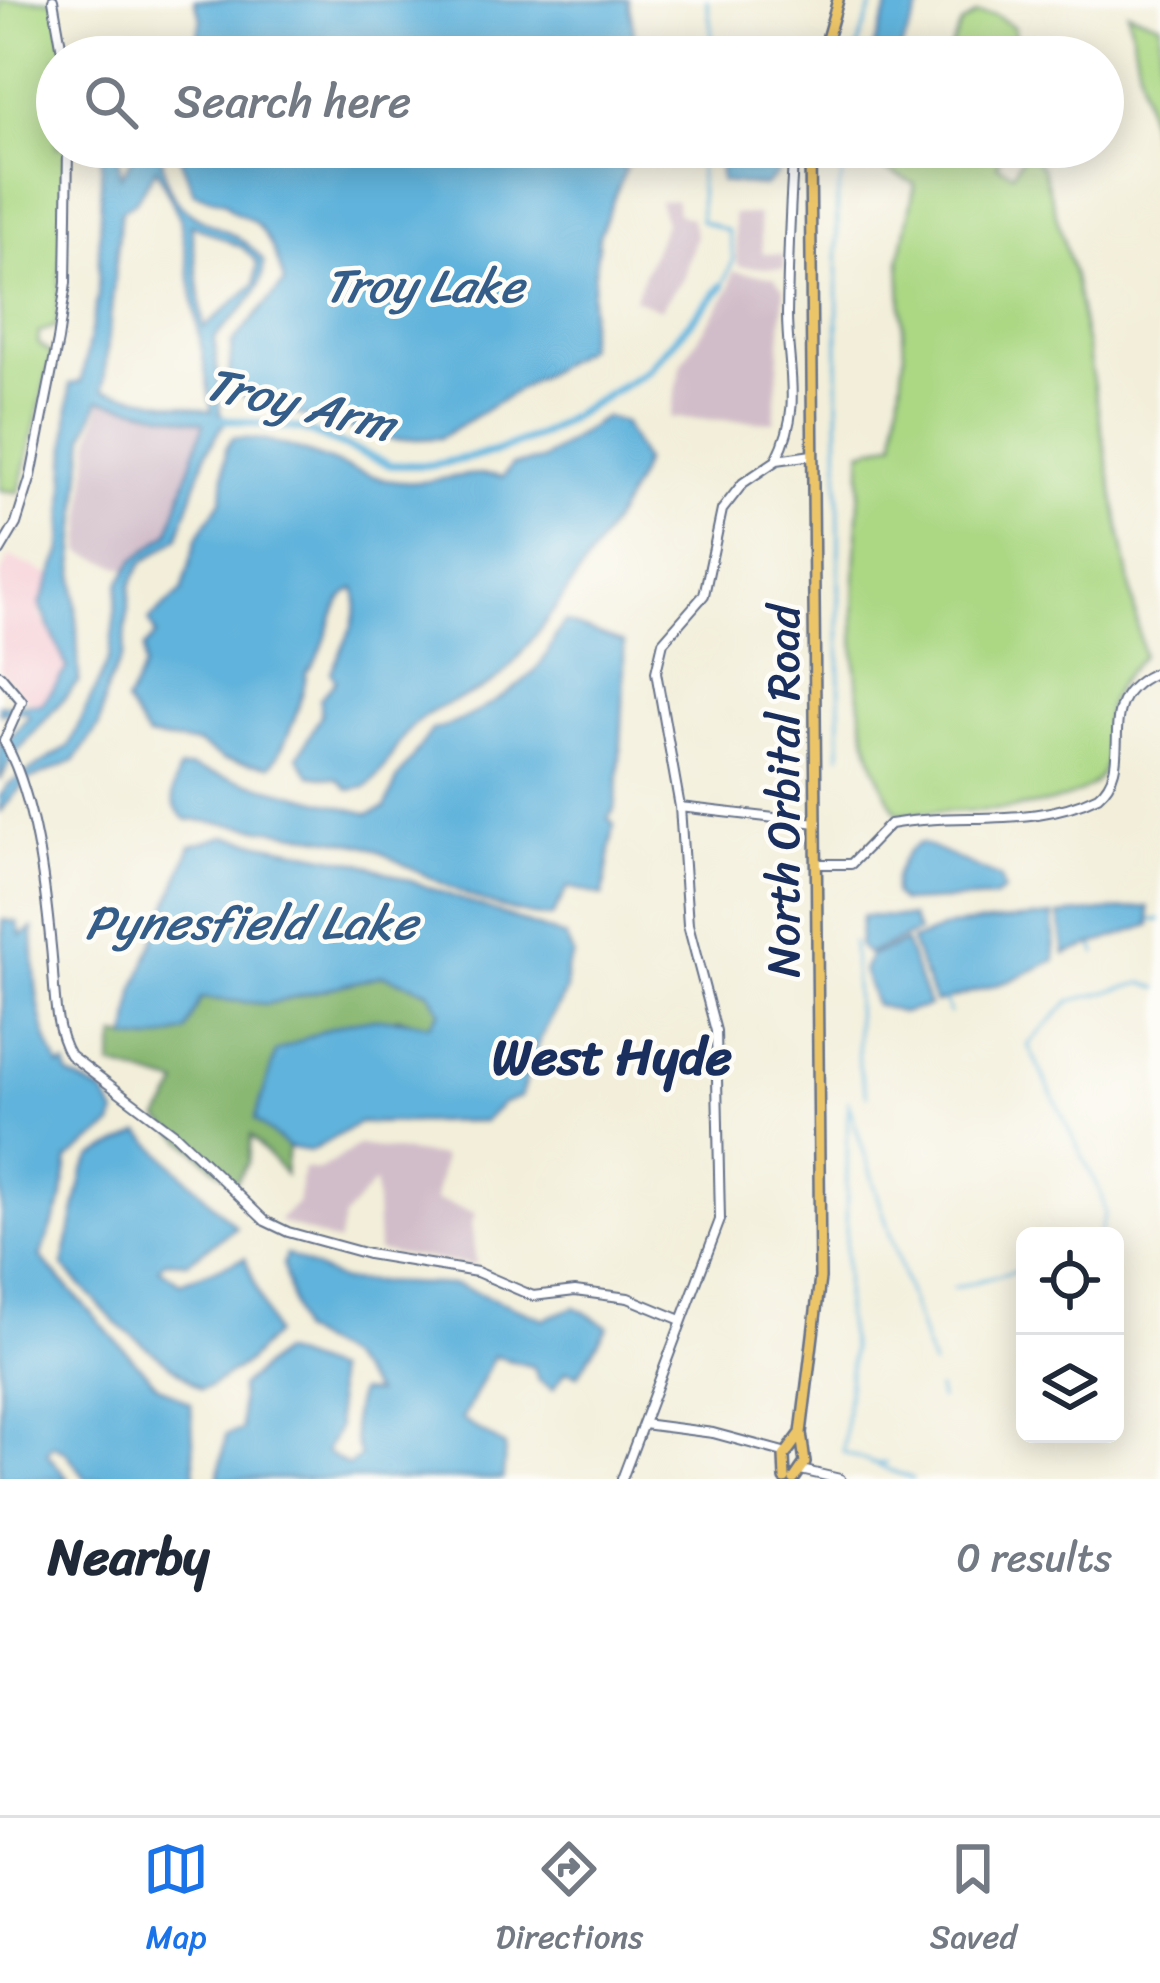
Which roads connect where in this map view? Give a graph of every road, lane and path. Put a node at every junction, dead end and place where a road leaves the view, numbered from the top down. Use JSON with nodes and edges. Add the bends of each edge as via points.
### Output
{"nodes":[{"id":1,"x":53,"y":0,"type":"edge"},
{"id":2,"x":838,"y":0,"type":"edge"},
{"id":3,"x":59,"y":36,"type":"edge"},
{"id":4,"x":828,"y":36,"type":"edge"},
{"id":5,"x":68,"y":168,"type":"edge"},
{"id":6,"x":793,"y":168,"type":"edge"},
{"id":7,"x":810,"y":168,"type":"edge"},
{"id":8,"x":785,"y":442,"type":"junction"},
{"id":9,"x":806,"y":455,"type":"junction"},
{"id":10,"x":777,"y":460,"type":"junction"},
{"id":11,"x":0,"y":551,"type":"edge"},
{"id":12,"x":1160,"y":671,"type":"edge"},
{"id":13,"x":0,"y":676,"type":"edge"},
{"id":14,"x":680,"y":807,"type":"junction"},
{"id":15,"x":817,"y":823,"type":"junction"},
{"id":16,"x":818,"y":864,"type":"junction"},
{"id":17,"x":681,"y":1320,"type":"junction"},
{"id":18,"x":643,"y":1424,"type":"junction"},
{"id":19,"x":801,"y":1432,"type":"junction"},
{"id":20,"x":786,"y":1463,"type":"edge"},
{"id":21,"x":800,"y":1467,"type":"edge"},
{"id":22,"x":622,"y":1479,"type":"edge"},
{"id":23,"x":840,"y":1479,"type":"edge"}],
"edges":[{"from":1,"to":3,"type":"street"},
{"from":2,"to":4,"type":"main road"},
{"from":5,"to":11,"type":"street","via":[[58,340],[32,476]]},
{"from":6,"to":8,"type":"street","via":[[788,334],[796,397]]},
{"from":7,"to":9,"type":"main road","name":"North Orbital Road"},
{"from":8,"to":9,"type":"street"},
{"from":8,"to":10,"type":"street"},
{"from":9,"to":10,"type":"street"},
{"from":9,"to":15,"type":"main road","name":"North Orbital Road"},
{"from":10,"to":14,"type":"street","via":[[722,510],[704,595],[662,642],[656,672]]},
{"from":12,"to":16,"type":"street","via":[[1124,698],[1115,769],[1098,796],[1018,819],[890,824],[851,864]]},
{"from":13,"to":17,"type":"street","via":[[22,708],[4,741],[25,784],[60,1038],[70,1055],[175,1134],[265,1221],[368,1254],[477,1272],[533,1296],[613,1295]]},
{"from":14,"to":15,"type":"street"},
{"from":14,"to":17,"type":"street","via":[[688,925],[716,1031],[720,1124],[718,1229]]},
{"from":15,"to":16,"type":"main road","name":"North Orbital Road"},
{"from":16,"to":19,"type":"main road","name":"North Orbital Road","via":[[820,1278]]},
{"from":17,"to":18,"type":"street"},
{"from":18,"to":20,"type":"street","via":[[713,1433],[766,1448]]},
{"from":18,"to":22,"type":"street"},
{"from":19,"to":20,"type":"main road","name":"North Orbital Road"},
{"from":19,"to":21,"type":"main road","name":"North Orbital Road"},
{"from":20,"to":21,"type":"main road"},
{"from":20,"to":21,"type":"main road"},
{"from":21,"to":23,"type":"street"}]}
